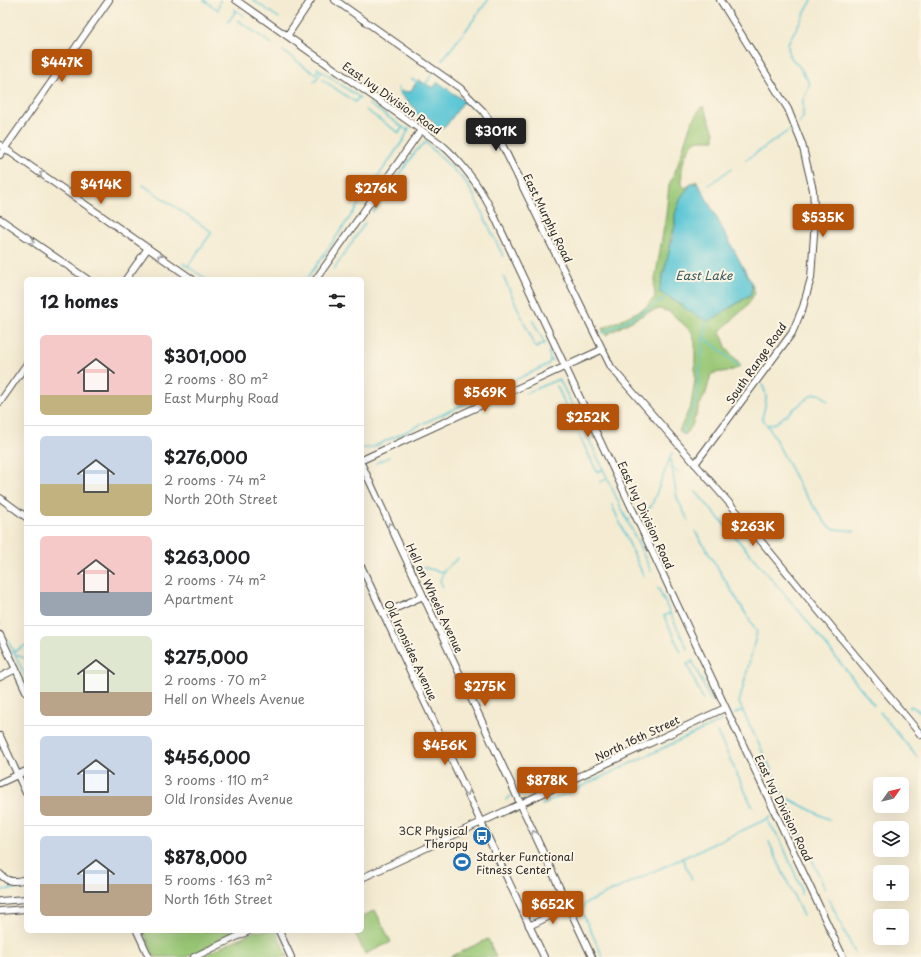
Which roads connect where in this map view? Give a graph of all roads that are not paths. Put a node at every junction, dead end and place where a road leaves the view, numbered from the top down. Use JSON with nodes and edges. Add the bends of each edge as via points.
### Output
{"nodes":[{"id":1,"x":109,"y":0,"type":"edge"},
{"id":2,"x":236,"y":0,"type":"edge"},
{"id":3,"x":310,"y":0,"type":"edge"},
{"id":4,"x":335,"y":0,"type":"edge"},
{"id":5,"x":720,"y":0,"type":"edge"},
{"id":6,"x":287,"y":36,"type":"junction"},
{"id":7,"x":421,"y":130,"type":"junction"},
{"id":8,"x":2,"y":147,"type":"edge"},
{"id":9,"x":0,"y":155,"type":"edge"},
{"id":10,"x":0,"y":218,"type":"edge"},
{"id":11,"x":148,"y":248,"type":"junction"},
{"id":12,"x":83,"y":277,"type":"edge"},
{"id":13,"x":127,"y":277,"type":"edge"},
{"id":14,"x":189,"y":277,"type":"edge"},
{"id":15,"x":317,"y":277,"type":"edge"},
{"id":16,"x":601,"y":350,"type":"junction"},
{"id":17,"x":564,"y":366,"type":"junction"},
{"id":18,"x":24,"y":368,"type":"edge"},
{"id":19,"x":0,"y":402,"type":"edge"},
{"id":20,"x":364,"y":459,"type":"edge"},
{"id":21,"x":695,"y":464,"type":"junction"},
{"id":22,"x":364,"y":470,"type":"edge"},
{"id":23,"x":0,"y":498,"type":"edge"},
{"id":24,"x":24,"y":516,"type":"edge"},
{"id":25,"x":364,"y":572,"type":"edge"},
{"id":26,"x":423,"y":596,"type":"junction"},
{"id":27,"x":383,"y":614,"type":"junction"},
{"id":28,"x":0,"y":635,"type":"edge"},
{"id":29,"x":16,"y":670,"type":"junction"},
{"id":30,"x":0,"y":677,"type":"edge"},
{"id":31,"x":24,"y":687,"type":"edge"},
{"id":32,"x":726,"y":708,"type":"junction"},
{"id":33,"x":921,"y":735,"type":"edge"},
{"id":34,"x":0,"y":736,"type":"edge"},
{"id":35,"x":24,"y":772,"type":"edge"},
{"id":36,"x":18,"y":775,"type":"junction"},
{"id":37,"x":0,"y":783,"type":"edge"},
{"id":38,"x":24,"y":788,"type":"edge"},
{"id":39,"x":520,"y":803,"type":"junction"},
{"id":40,"x":480,"y":822,"type":"junction"},
{"id":41,"x":0,"y":874,"type":"edge"},
{"id":42,"x":364,"y":877,"type":"edge"},
{"id":43,"x":24,"y":880,"type":"edge"},
{"id":44,"x":24,"y":899,"type":"edge"},
{"id":45,"x":0,"y":901,"type":"edge"},
{"id":46,"x":569,"y":907,"type":"junction"},
{"id":47,"x":24,"y":909,"type":"edge"},
{"id":48,"x":0,"y":911,"type":"edge"},
{"id":49,"x":529,"y":926,"type":"junction"},
{"id":50,"x":138,"y":933,"type":"edge"},
{"id":51,"x":245,"y":933,"type":"edge"},
{"id":52,"x":280,"y":933,"type":"edge"},
{"id":53,"x":149,"y":957,"type":"edge"},
{"id":54,"x":194,"y":957,"type":"edge"},
{"id":55,"x":291,"y":957,"type":"edge"},
{"id":56,"x":544,"y":957,"type":"edge"},
{"id":57,"x":592,"y":957,"type":"edge"},
{"id":58,"x":843,"y":957,"type":"edge"}],
"edges":[{"from":1,"to":8,"type":"street"},
{"from":2,"to":6,"type":"street","name":"East Ivy Division Road"},
{"from":3,"to":6,"type":"street"},
{"from":4,"to":16,"type":"street","name":"East Murphy Road","via":[[460,88],[483,111]]},
{"from":5,"to":21,"type":"street","name":"South Range Road","via":[[788,109],[802,144],[813,190],[815,220],[811,278],[792,333]]},
{"from":6,"to":7,"type":"street","name":"East Ivy Division Road"},
{"from":7,"to":15,"type":"street"},
{"from":7,"to":17,"type":"street","name":"East Ivy Division Road","via":[[451,153],[478,185]]},
{"from":8,"to":9,"type":"street"},
{"from":11,"to":8,"type":"street","one_way":true},
{"from":10,"to":12,"type":"street","one_way":true},
{"from":11,"to":13,"type":"street"},
{"from":14,"to":11,"type":"street","one_way":true},
{"from":16,"to":17,"type":"street"},
{"from":16,"to":21,"type":"street","name":"East Murphy Road","via":[[611,367]]},
{"from":17,"to":20,"type":"street"},
{"from":17,"to":32,"type":"street","name":"East Ivy Division Road"},
{"from":18,"to":19,"type":"street"},
{"from":21,"to":33,"type":"street","name":"East Murphy Road"},
{"from":26,"to":22,"type":"street","name":"Hell on Wheels Avenue","one_way":true},
{"from":23,"to":24,"type":"street"},
{"from":25,"to":27,"type":"street","name":"Old Ironsides Avenue"},
{"from":26,"to":27,"type":"street"},
{"from":26,"to":39,"type":"street","name":"Hell on Wheels Avenue"},
{"from":27,"to":40,"type":"street","name":"Old Ironsides Avenue","one_way":true},
{"from":28,"to":29,"type":"street"},
{"from":29,"to":30,"type":"street"},
{"from":29,"to":31,"type":"street"},
{"from":32,"to":39,"type":"street","name":"North 16th Street"},
{"from":32,"to":58,"type":"street","name":"East Ivy Division Road"},
{"from":34,"to":36,"type":"street"},
{"from":35,"to":36,"type":"street"},
{"from":36,"to":37,"type":"street"},
{"from":36,"to":38,"type":"street"},
{"from":39,"to":40,"type":"street","name":"North 16th Street"},
{"from":46,"to":39,"type":"street","name":"Hell on Wheels Avenue","one_way":true},
{"from":40,"to":42,"type":"street","name":"North 16th Street"},
{"from":40,"to":49,"type":"street","name":"Old Ironsides Avenue"},
{"from":41,"to":43,"type":"street","via":[[6,880],[16,882]]},
{"from":44,"to":45,"type":"street"},
{"from":46,"to":49,"type":"street"},
{"from":46,"to":57,"type":"street","name":"Hell on Wheels Avenue"},
{"from":47,"to":48,"type":"street"},
{"from":49,"to":56,"type":"street","name":"Old Ironsides Avenue"},
{"from":50,"to":53,"type":"street"},
{"from":51,"to":54,"type":"street"},
{"from":52,"to":55,"type":"street"}]}
